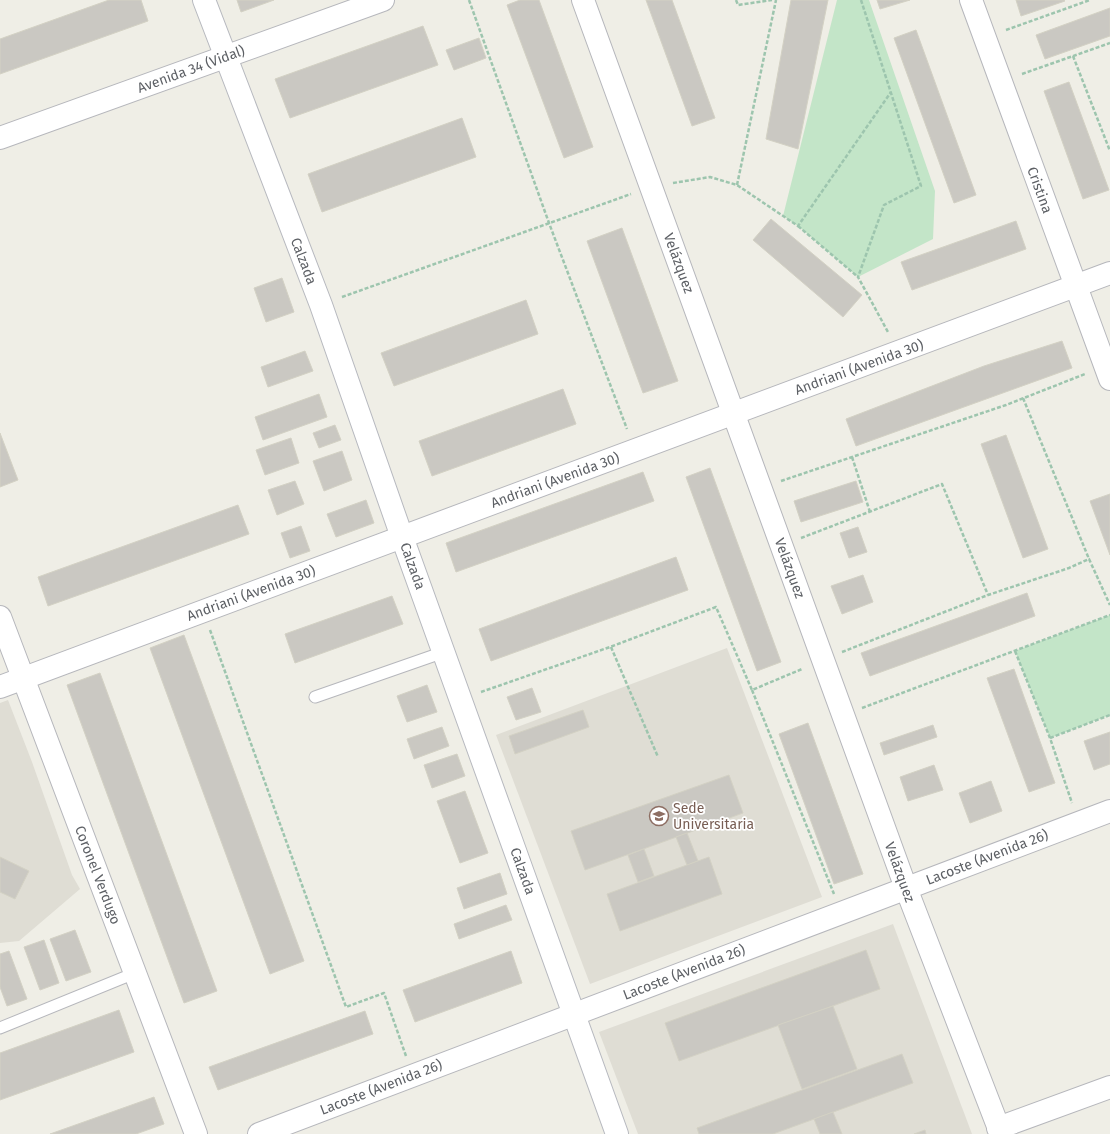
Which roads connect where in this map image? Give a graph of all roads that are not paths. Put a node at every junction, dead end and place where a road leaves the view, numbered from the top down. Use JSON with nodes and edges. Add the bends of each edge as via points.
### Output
{"nodes":[{"id":1,"x":204,"y":0,"type":"edge"},
{"id":2,"x":382,"y":0,"type":"edge"},
{"id":3,"x":583,"y":0,"type":"edge"},
{"id":4,"x":971,"y":0,"type":"edge"},
{"id":5,"x":226,"y":57,"type":"junction"},
{"id":6,"x":0,"y":138,"type":"edge"},
{"id":7,"x":1110,"y":273,"type":"edge"},
{"id":8,"x":1076,"y":286,"type":"junction"},
{"id":9,"x":1108,"y":373,"type":"edge"},
{"id":10,"x":734,"y":413,"type":"junction"},
{"id":11,"x":402,"y":537,"type":"junction"},
{"id":12,"x":0,"y":617,"type":"edge"},
{"id":13,"x":444,"y":652,"type":"junction"},
{"id":14,"x":23,"y":678,"type":"junction"},
{"id":15,"x":0,"y":687,"type":"edge"},
{"id":16,"x":316,"y":697,"type":"dead end"},
{"id":17,"x":1110,"y":811,"type":"edge"},
{"id":18,"x":906,"y":888,"type":"junction"},
{"id":19,"x":135,"y":974,"type":"junction"},
{"id":20,"x":573,"y":1014,"type":"junction"},
{"id":21,"x":0,"y":1028,"type":"edge"},
{"id":22,"x":1110,"y":1087,"type":"edge"},
{"id":23,"x":999,"y":1131,"type":"edge"},
{"id":24,"x":196,"y":1134,"type":"edge"},
{"id":25,"x":259,"y":1134,"type":"edge"},
{"id":26,"x":617,"y":1134,"type":"edge"}],
"edges":[{"from":1,"to":5,"type":"street","name":"Calzada"},
{"from":2,"to":5,"type":"street","name":"Avenida 34 (Vidal)"},
{"from":3,"to":10,"type":"street","name":"Velázquez"},
{"from":4,"to":8,"type":"street","name":"Cristina"},
{"from":5,"to":6,"type":"street","name":"Avenida 34 (Vidal)"},
{"from":5,"to":11,"type":"street","name":"Calzada","via":[[321,305]]},
{"from":7,"to":8,"type":"street","name":"Andriani (Avenida 30)"},
{"from":8,"to":9,"type":"street","name":"Cristina"},
{"from":8,"to":10,"type":"street","name":"Andriani (Avenida 30)"},
{"from":10,"to":11,"type":"street","name":"Andriani (Avenida 30)"},
{"from":10,"to":18,"type":"street","name":"Velázquez"},
{"from":11,"to":13,"type":"street","name":"Calzada"},
{"from":11,"to":14,"type":"street","name":"Andriani (Avenida 30)"},
{"from":12,"to":14,"type":"street","name":"Coronel Verdugo"},
{"from":13,"to":16,"type":"lane"},
{"from":13,"to":20,"type":"street","name":"Calzada"},
{"from":14,"to":15,"type":"street","name":"Andriani (Avenida 30)"},
{"from":14,"to":19,"type":"street","name":"Coronel Verdugo"},
{"from":17,"to":18,"type":"street","name":"Lacoste (Avenida 26)"},
{"from":18,"to":20,"type":"street","name":"Lacoste (Avenida 26)"},
{"from":18,"to":23,"type":"street","name":"Velázquez"},
{"from":19,"to":21,"type":"lane"},
{"from":19,"to":24,"type":"street","name":"Coronel Verdugo"},
{"from":20,"to":25,"type":"street","name":"Lacoste (Avenida 26)"},
{"from":20,"to":26,"type":"street","name":"Calzada"},
{"from":22,"to":23,"type":"street"}]}
